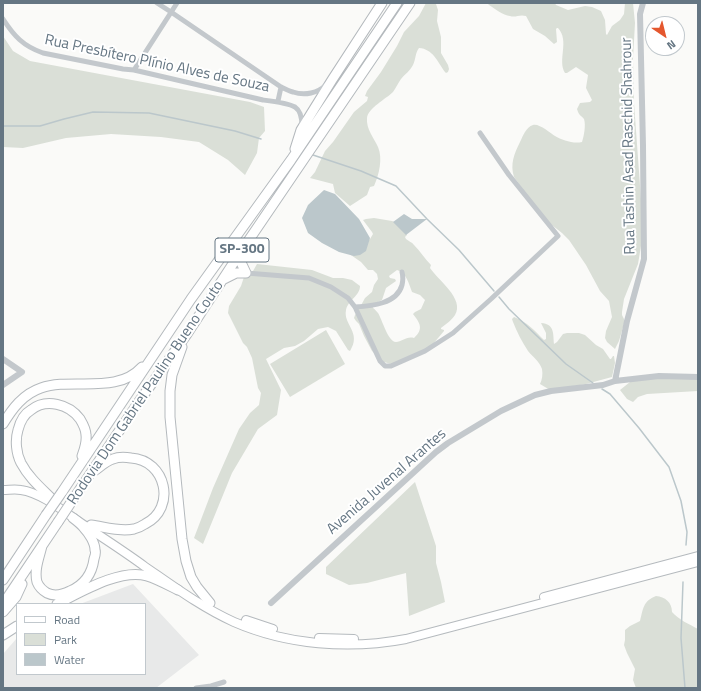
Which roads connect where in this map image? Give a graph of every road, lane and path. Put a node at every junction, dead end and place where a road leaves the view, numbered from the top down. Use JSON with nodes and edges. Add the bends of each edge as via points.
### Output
{"nodes":[{"id":1,"x":157,"y":3,"type":"edge"},
{"id":2,"x":177,"y":3,"type":"edge"},
{"id":3,"x":382,"y":3,"type":"edge"},
{"id":4,"x":398,"y":3,"type":"edge"},
{"id":5,"x":410,"y":3,"type":"edge"},
{"id":6,"x":643,"y":3,"type":"edge"},
{"id":7,"x":171,"y":12,"type":"junction"},
{"id":8,"x":3,"y":19,"type":"edge"},
{"id":9,"x":134,"y":70,"type":"junction"},
{"id":10,"x":332,"y":80,"type":"junction"},
{"id":11,"x":281,"y":87,"type":"junction"},
{"id":12,"x":278,"y":101,"type":"junction"},
{"id":13,"x":301,"y":130,"type":"junction"},
{"id":14,"x":480,"y":133,"type":"dead end"},
{"id":15,"x":291,"y":160,"type":"junction"},
{"id":16,"x":238,"y":256,"type":"junction"},
{"id":17,"x":402,"y":272,"type":"dead end"},
{"id":18,"x":246,"y":273,"type":"junction"},
{"id":19,"x":223,"y":280,"type":"junction"},
{"id":20,"x":355,"y":308,"type":"junction"},
{"id":21,"x":187,"y":334,"type":"junction"},
{"id":22,"x":155,"y":353,"type":"junction"},
{"id":23,"x":3,"y":359,"type":"edge"},
{"id":24,"x":698,"y":378,"type":"edge"},
{"id":25,"x":615,"y":381,"type":"junction"},
{"id":26,"x":3,"y":385,"type":"edge"},
{"id":27,"x":3,"y":424,"type":"edge"},
{"id":28,"x":79,"y":466,"type":"junction"},
{"id":29,"x":92,"y":472,"type":"junction"},
{"id":30,"x":3,"y":486,"type":"edge"},
{"id":31,"x":3,"y":490,"type":"edge"},
{"id":32,"x":53,"y":500,"type":"junction"},
{"id":33,"x":73,"y":518,"type":"junction"},
{"id":34,"x":91,"y":525,"type":"junction"},
{"id":35,"x":42,"y":546,"type":"junction"},
{"id":36,"x":698,"y":556,"type":"edge"},
{"id":37,"x":698,"y":562,"type":"edge"},
{"id":38,"x":30,"y":565,"type":"junction"},
{"id":39,"x":4,"y":575,"type":"edge"},
{"id":40,"x":178,"y":590,"type":"junction"},
{"id":41,"x":59,"y":603,"type":"edge"},
{"id":42,"x":210,"y":603,"type":"junction"},
{"id":43,"x":272,"y":603,"type":"dead end"},
{"id":44,"x":3,"y":604,"type":"edge"},
{"id":45,"x":3,"y":612,"type":"edge"},
{"id":46,"x":16,"y":627,"type":"edge"},
{"id":47,"x":3,"y":635,"type":"edge"},
{"id":48,"x":224,"y":682,"type":"dead end"},
{"id":49,"x":196,"y":688,"type":"edge"}],
"edges":[{"from":1,"to":7,"type":"street"},
{"from":2,"to":7,"type":"street"},
{"from":3,"to":10,"type":"highway"},
{"from":4,"to":15,"type":"highway","name":"Rodovia Dom Gabriel Paulino Bueno Couto","number":"SP-300"},
{"from":5,"to":16,"type":"highway","name":"Rodovia Dom Gabriel Paulino Bueno Couto","number":"SP-300"},
{"from":6,"to":25,"type":"street","name":"Rua Tashin Asad Raschid Shahrour","via":[[640,14],[644,259],[627,321]]},
{"from":7,"to":9,"type":"street"},
{"from":7,"to":11,"type":"street"},
{"from":8,"to":9,"type":"street","name":"Rua Presbítero Plínio Alves de Souza","via":[[13,34],[33,50]]},
{"from":9,"to":12,"type":"street","name":"Rua Presbítero Plínio Alves de Souza","via":[[263,100]]},
{"from":10,"to":11,"type":"street","via":[[323,88],[304,94]]},
{"from":10,"to":13,"type":"highway"},
{"from":11,"to":12,"type":"street"},
{"from":12,"to":13,"type":"street","name":"Rua Presbítero Plínio Alves de Souza","via":[[296,108],[300,113]]},
{"from":13,"to":15,"type":"highway"},
{"from":14,"to":20,"type":"street","via":[[558,236],[453,333],[425,351],[391,366],[384,366],[380,361]]},
{"from":15,"to":22,"type":"highway","name":"Rodovia Dom Gabriel Paulino Bueno Couto","number":"SP-300"},
{"from":16,"to":18,"type":"highway"},
{"from":16,"to":19,"type":"highway","name":"Rodovia Dom Gabriel Paulino Bueno Couto","number":"SP-300"},
{"from":17,"to":20,"type":"street","via":[[403,284],[389,300],[374,306]]},
{"from":18,"to":19,"type":"highway","via":[[236,273]]},
{"from":18,"to":20,"type":"street","via":[[309,278],[331,287],[348,298]]},
{"from":19,"to":21,"type":"highway","name":"Rodovia Dom Gabriel Paulino Bueno Couto","number":"SP-300"},
{"from":21,"to":29,"type":"highway","name":"Rodovia Dom Gabriel Paulino Bueno Couto","number":"SP-300"},
{"from":21,"to":42,"type":"highway","via":[[172,375],[170,417],[186,561],[191,577]]},
{"from":22,"to":27,"type":"highway","via":[[140,370],[114,382],[40,388],[17,405]]},
{"from":22,"to":28,"type":"highway","name":"Rodovia Dom Gabriel Paulino Bueno Couto","number":"SP-300"},
{"from":23,"to":26,"type":"street","via":[[22,372]]},
{"from":24,"to":25,"type":"street","name":"Avenida Juvenal Arantes","via":[[659,376]]},
{"from":25,"to":43,"type":"street","name":"Avenida Juvenal Arantes","via":[[536,395],[501,410],[448,443]]},
{"from":28,"to":32,"type":"highway","via":[[86,446],[86,434],[83,424],[74,412],[56,404],[42,404],[22,418],[16,434],[20,462],[28,475]]},
{"from":28,"to":39,"type":"highway","name":"Rodovia Dom Gabriel Paulino Bueno Couto","number":"SP-300","bridge":true},
{"from":29,"to":34,"type":"highway","via":[[112,459],[123,457],[142,460],[158,474],[164,487],[164,495],[155,517],[135,529],[120,530]]},
{"from":29,"to":35,"type":"highway","name":"Rodovia Dom Gabriel Paulino Bueno Couto","number":"SP-300","bridge":true},
{"from":30,"to":32,"type":"main road","via":[[25,488]]},
{"from":31,"to":33,"type":"main road","via":[[31,493]]},
{"from":32,"to":34,"type":"main road"},
{"from":33,"to":35,"type":"highway","via":[[85,528],[95,550],[94,564],[89,577],[81,585],[64,595],[49,594],[41,590],[37,583],[36,568]]},
{"from":33,"to":40,"type":"main road"},
{"from":34,"to":42,"type":"main road"},
{"from":35,"to":38,"type":"highway","name":"Rodovia Dom Gabriel Paulino Bueno Couto","number":"SP-300"},
{"from":36,"to":42,"type":"main road","via":[[397,636],[371,639],[323,638],[279,631],[242,619]]},
{"from":37,"to":40,"type":"main road","via":[[422,635],[390,642],[360,644],[340,645],[301,641],[256,630],[226,618]]},
{"from":38,"to":44,"type":"highway","name":"Rodovia Dom Gabriel Paulino Bueno Couto","number":"SP-300"},
{"from":38,"to":45,"type":"highway","via":[[16,597]]},
{"from":40,"to":41,"type":"highway","via":[[146,575],[133,574],[118,576]]},
{"from":46,"to":47,"type":"highway"},
{"from":48,"to":49,"type":"street"}]}
